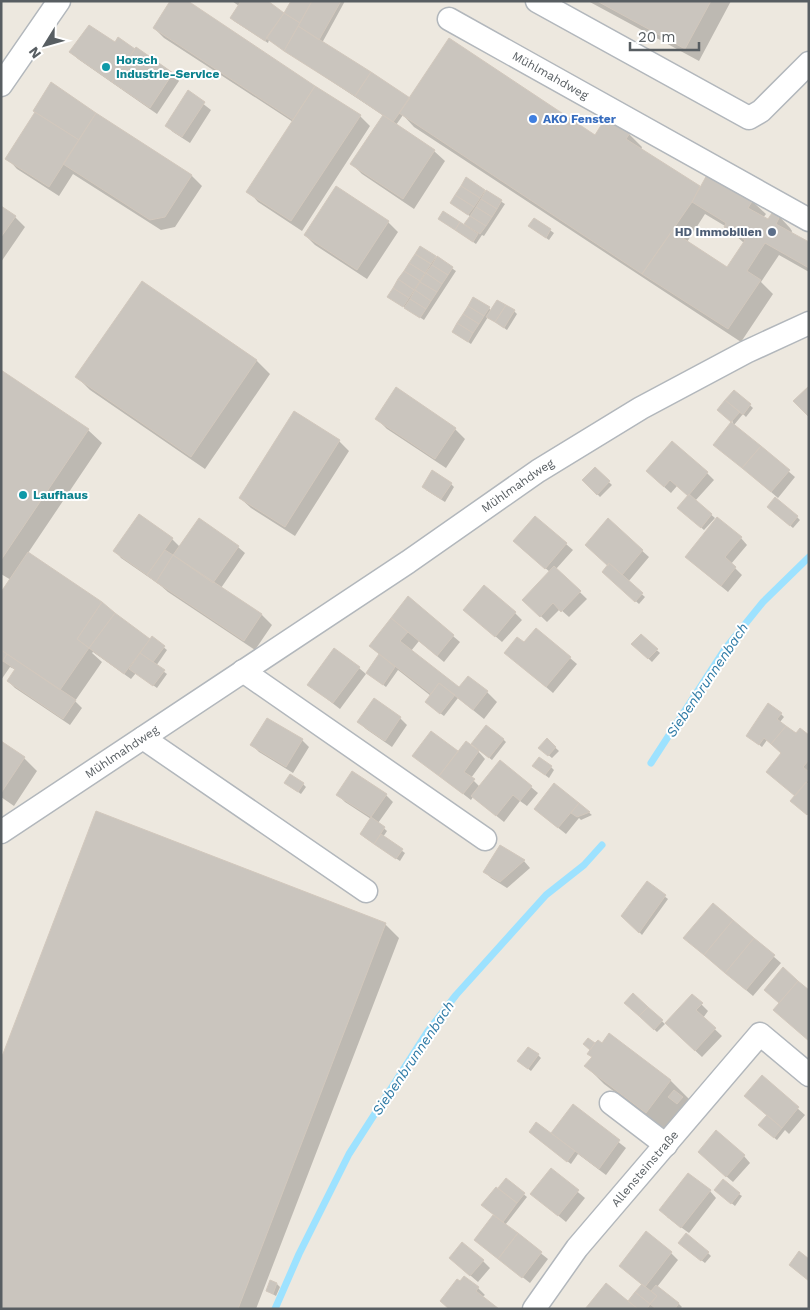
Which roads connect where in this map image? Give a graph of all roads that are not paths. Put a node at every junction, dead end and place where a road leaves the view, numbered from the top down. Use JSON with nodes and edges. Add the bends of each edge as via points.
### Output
{"nodes":[{"id":1,"x":59,"y":1,"type":"edge"},
{"id":2,"x":537,"y":1,"type":"edge"},
{"id":3,"x":449,"y":19,"type":"dead end"},
{"id":4,"x":809,"y":63,"type":"edge"},
{"id":5,"x":1,"y":85,"type":"edge"},
{"id":6,"x":809,"y":220,"type":"edge"},
{"id":7,"x":809,"y":322,"type":"edge"},
{"id":8,"x":242,"y":671,"type":"junction"},
{"id":9,"x":143,"y":738,"type":"junction"},
{"id":10,"x":1,"y":832,"type":"edge"},
{"id":11,"x":485,"y":839,"type":"dead end"},
{"id":12,"x":366,"y":891,"type":"dead end"},
{"id":13,"x":809,"y":1075,"type":"edge"},
{"id":14,"x":611,"y":1103,"type":"dead end"},
{"id":15,"x":666,"y":1145,"type":"junction"},
{"id":16,"x":534,"y":1309,"type":"edge"}],
"edges":[{"from":1,"to":5,"type":"street"},
{"from":2,"to":4,"type":"street","via":[[749,118],[761,111]]},
{"from":3,"to":6,"type":"street","name":"Mühlmahdweg"},
{"from":7,"to":8,"type":"street","name":"Mühlmahdweg","via":[[641,408],[545,467]]},
{"from":8,"to":9,"type":"street","name":"Mühlmahdweg"},
{"from":8,"to":11,"type":"street"},
{"from":9,"to":10,"type":"street","name":"Mühlmahdweg"},
{"from":9,"to":12,"type":"street"},
{"from":13,"to":15,"type":"street","name":"Allensteinstraße","via":[[760,1034]]},
{"from":14,"to":15,"type":"street"},
{"from":15,"to":16,"type":"street","name":"Allensteinstraße","via":[[577,1248]]}]}
